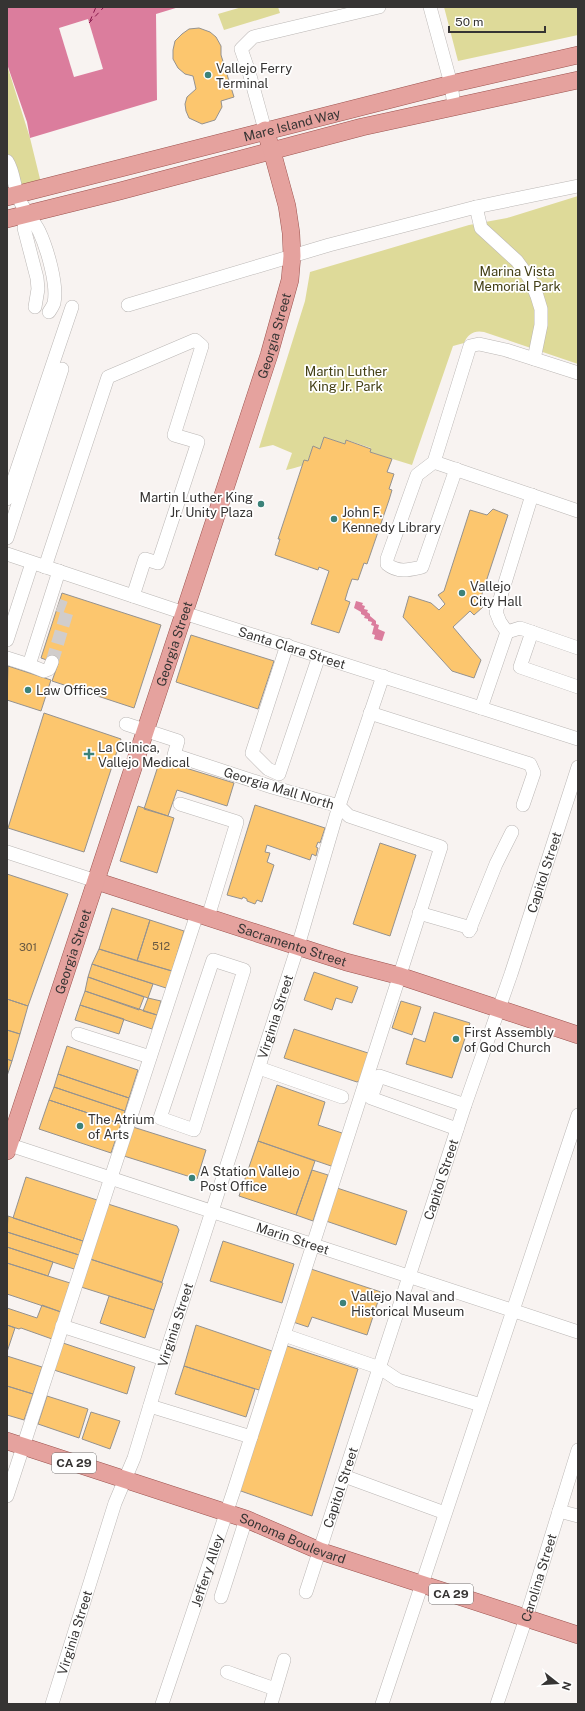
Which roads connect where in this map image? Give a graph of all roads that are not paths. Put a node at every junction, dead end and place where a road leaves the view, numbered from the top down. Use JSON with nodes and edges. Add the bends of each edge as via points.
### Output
{"nodes":[{"id":1,"x":379,"y":7,"type":"edge"},
{"id":2,"x":430,"y":7,"type":"edge"},
{"id":3,"x":578,"y":54,"type":"edge"},
{"id":4,"x":578,"y":80,"type":"edge"},
{"id":5,"x":451,"y":84,"type":"junction"},
{"id":6,"x":454,"y":106,"type":"junction"},
{"id":7,"x":265,"y":130,"type":"junction"},
{"id":8,"x":272,"y":152,"type":"junction"},
{"id":9,"x":7,"y":161,"type":"edge"},
{"id":10,"x":578,"y":186,"type":"edge"},
{"id":11,"x":12,"y":195,"type":"edge"},
{"id":12,"x":476,"y":207,"type":"junction"},
{"id":13,"x":26,"y":214,"type":"junction"},
{"id":14,"x":7,"y":219,"type":"edge"},
{"id":15,"x":292,"y":256,"type":"junction"},
{"id":16,"x":128,"y":305,"type":"dead end"},
{"id":17,"x":35,"y":307,"type":"dead end"},
{"id":18,"x":72,"y":307,"type":"dead end"},
{"id":19,"x":50,"y":312,"type":"dead end"},
{"id":20,"x":534,"y":359,"type":"junction"},
{"id":21,"x":62,"y":369,"type":"dead end"},
{"id":22,"x":578,"y":373,"type":"edge"},
{"id":23,"x":434,"y":462,"type":"junction"},
{"id":24,"x":456,"y":469,"type":"junction"},
{"id":25,"x":532,"y":495,"type":"junction"},
{"id":26,"x":7,"y":499,"type":"edge"},
{"id":27,"x":578,"y":511,"type":"edge"},
{"id":28,"x":7,"y":538,"type":"edge"},
{"id":29,"x":7,"y":554,"type":"edge"},
{"id":30,"x":32,"y":562,"type":"junction"},
{"id":31,"x":45,"y":567,"type":"junction"},
{"id":32,"x":59,"y":572,"type":"junction"},
{"id":33,"x":133,"y":596,"type":"junction"},
{"id":34,"x":184,"y":613,"type":"junction"},
{"id":35,"x":526,"y":630,"type":"junction"},
{"id":36,"x":507,"y":632,"type":"junction"},
{"id":37,"x":7,"y":640,"type":"edge"},
{"id":38,"x":287,"y":645,"type":"junction"},
{"id":39,"x":578,"y":648,"type":"edge"},
{"id":40,"x":319,"y":656,"type":"junction"},
{"id":41,"x":7,"y":658,"type":"edge"},
{"id":42,"x":52,"y":662,"type":"dead end"},
{"id":43,"x":29,"y":665,"type":"junction"},
{"id":44,"x":383,"y":676,"type":"junction"},
{"id":45,"x":578,"y":687,"type":"edge"},
{"id":46,"x":481,"y":708,"type":"junction"},
{"id":47,"x":370,"y":713,"type":"junction"},
{"id":48,"x":126,"y":724,"type":"dead end"},
{"id":49,"x":146,"y":730,"type":"junction"},
{"id":50,"x":578,"y":739,"type":"edge"},
{"id":51,"x":578,"y":767,"type":"edge"},
{"id":52,"x":180,"y":804,"type":"dead end"},
{"id":53,"x":523,"y":805,"type":"dead end"},
{"id":54,"x":339,"y":806,"type":"junction"},
{"id":55,"x":512,"y":832,"type":"dead end"},
{"id":56,"x":7,"y":852,"type":"edge"},
{"id":57,"x":96,"y":881,"type":"junction"},
{"id":58,"x":420,"y":913,"type":"junction"},
{"id":59,"x":202,"y":915,"type":"junction"},
{"id":60,"x":298,"y":946,"type":"junction"},
{"id":61,"x":400,"y":976,"type":"junction"},
{"id":62,"x":500,"y":1008,"type":"junction"},
{"id":63,"x":78,"y":1034,"type":"dead end"},
{"id":64,"x":578,"y":1035,"type":"edge"},
{"id":65,"x":224,"y":1038,"type":"joint"},
{"id":66,"x":150,"y":1057,"type":"junction"},
{"id":67,"x":259,"y":1068,"type":"junction"},
{"id":68,"x":342,"y":1097,"type":"dead end"},
{"id":69,"x":465,"y":1105,"type":"junction"},
{"id":70,"x":578,"y":1115,"type":"edge"},
{"id":71,"x":457,"y":1129,"type":"junction"},
{"id":72,"x":8,"y":1147,"type":"edge"},
{"id":73,"x":110,"y":1179,"type":"junction"},
{"id":74,"x":212,"y":1212,"type":"junction"},
{"id":75,"x":313,"y":1245,"type":"junction"},
{"id":76,"x":409,"y":1277,"type":"junction"},
{"id":77,"x":513,"y":1310,"type":"junction"},
{"id":78,"x":62,"y":1326,"type":"junction"},
{"id":79,"x":578,"y":1332,"type":"edge"},
{"id":80,"x":284,"y":1335,"type":"junction"},
{"id":81,"x":164,"y":1359,"type":"junction"},
{"id":82,"x":380,"y":1368,"type":"junction"},
{"id":83,"x":150,"y":1406,"type":"junction"},
{"id":84,"x":481,"y":1406,"type":"junction"},
{"id":85,"x":251,"y":1437,"type":"junction"},
{"id":86,"x":15,"y":1443,"type":"edge"},
{"id":87,"x":578,"y":1450,"type":"edge"},
{"id":88,"x":344,"y":1476,"type":"junction"},
{"id":89,"x":125,"y":1480,"type":"junction"},
{"id":90,"x":7,"y":1496,"type":"edge"},
{"id":91,"x":559,"y":1510,"type":"junction"},
{"id":92,"x":226,"y":1513,"type":"junction"},
{"id":93,"x":445,"y":1513,"type":"junction"},
{"id":94,"x":578,"y":1516,"type":"edge"},
{"id":95,"x":246,"y":1519,"type":"junction"},
{"id":96,"x":320,"y":1551,"type":"junction"},
{"id":97,"x":422,"y":1584,"type":"junction"},
{"id":98,"x":306,"y":1592,"type":"dead end"},
{"id":99,"x":221,"y":1597,"type":"dead end"},
{"id":100,"x":526,"y":1618,"type":"junction"},
{"id":101,"x":578,"y":1635,"type":"edge"},
{"id":102,"x":284,"y":1660,"type":"dead end"},
{"id":103,"x":227,"y":1672,"type":"dead end"},
{"id":104,"x":275,"y":1689,"type":"junction"},
{"id":105,"x":52,"y":1704,"type":"edge"},
{"id":106,"x":162,"y":1704,"type":"edge"},
{"id":107,"x":271,"y":1704,"type":"edge"},
{"id":108,"x":382,"y":1704,"type":"edge"},
{"id":109,"x":497,"y":1704,"type":"edge"}],
"edges":[{"from":1,"to":7,"type":"street","via":[[252,37],[241,49],[250,72]]},
{"from":2,"to":5,"type":"street"},
{"from":3,"to":5,"type":"main road","name":"Mare Island Way"},
{"from":4,"to":6,"type":"main road","name":"Mare Island Way"},
{"from":5,"to":6,"type":"street"},
{"from":5,"to":7,"type":"main road","name":"Mare Island Way"},
{"from":6,"to":8,"type":"main road","name":"Mare Island Way","via":[[362,127]]},
{"from":7,"to":8,"type":"main road","name":"Georgia Street"},
{"from":7,"to":11,"type":"main road","name":"Mare Island Way"},
{"from":8,"to":13,"type":"main road","name":"Mare Island Way"},
{"from":8,"to":15,"type":"main road","name":"Georgia Street","via":[[286,206]]},
{"from":9,"to":11,"type":"street","via":[[11,170]]},
{"from":10,"to":12,"type":"street"},
{"from":11,"to":13,"type":"street"},
{"from":12,"to":15,"type":"street"},
{"from":12,"to":20,"type":"street","via":[[481,228],[517,261],[530,279],[537,296],[541,310],[541,325]]},
{"from":13,"to":14,"type":"main road","name":"Mare Island Way"},
{"from":13,"to":17,"type":"street","via":[[24,228],[37,278]]},
{"from":13,"to":19,"type":"street","via":[[39,231],[48,259],[54,289],[54,304]]},
{"from":15,"to":16,"type":"street"},
{"from":15,"to":34,"type":"main road","name":"Georgia Street","via":[[290,280],[269,355]]},
{"from":18,"to":26,"type":"street"},
{"from":20,"to":22,"type":"street"},
{"from":20,"to":23,"type":"street","via":[[479,344],[470,346]]},
{"from":21,"to":28,"type":"street"},
{"from":23,"to":24,"type":"street"},
{"from":23,"to":24,"type":"street","via":[[417,475],[387,559],[387,564],[401,571],[422,567]]},
{"from":24,"to":25,"type":"street"},
{"from":25,"to":27,"type":"street"},
{"from":25,"to":36,"type":"street","via":[[496,612]]},
{"from":29,"to":30,"type":"street","name":"Santa Clara Street"},
{"from":30,"to":31,"type":"street","name":"Santa Clara Street"},
{"from":30,"to":37,"type":"street"},
{"from":31,"to":32,"type":"street","name":"Santa Clara Street"},
{"from":31,"to":33,"type":"street","via":[[108,377],[194,340],[202,346],[174,435],[198,442],[158,563],[145,559]]},
{"from":32,"to":33,"type":"street","name":"Santa Clara Street"},
{"from":32,"to":43,"type":"street","via":[[54,603]]},
{"from":33,"to":34,"type":"street","name":"Santa Clara Street"},
{"from":34,"to":38,"type":"street","name":"Santa Clara Street"},
{"from":34,"to":49,"type":"main road","name":"Georgia Street"},
{"from":35,"to":36,"type":"street"},
{"from":35,"to":39,"type":"street"},
{"from":35,"to":45,"type":"street","via":[[520,667]]},
{"from":36,"to":46,"type":"street"},
{"from":38,"to":40,"type":"street","name":"Santa Clara Street"},
{"from":38,"to":40,"type":"street","via":[[252,753],[268,769],[279,774]]},
{"from":40,"to":44,"type":"street","name":"Santa Clara Street"},
{"from":41,"to":43,"type":"street"},
{"from":42,"to":43,"type":"street","via":[[49,669],[44,671]]},
{"from":44,"to":46,"type":"street","name":"Santa Clara Street"},
{"from":44,"to":47,"type":"street"},
{"from":46,"to":50,"type":"street","name":"Santa Clara Street"},
{"from":47,"to":53,"type":"street","via":[[530,764],[534,773]]},
{"from":47,"to":54,"type":"street"},
{"from":48,"to":49,"type":"street"},
{"from":49,"to":54,"type":"street","name":"Georgia Mall North","via":[[178,741],[174,755]]},
{"from":49,"to":57,"type":"main road","name":"Georgia Street"},
{"from":51,"to":62,"type":"street","name":"Capitol Street"},
{"from":52,"to":59,"type":"street","via":[[237,822]]},
{"from":54,"to":58,"type":"street","name":"Jeffery Alley","via":[[349,816],[441,847]]},
{"from":54,"to":60,"type":"street","name":"Georgia Mall North"},
{"from":55,"to":58,"type":"street","via":[[496,864],[470,930]]},
{"from":56,"to":57,"type":"street","name":"Sacramento Street"},
{"from":57,"to":59,"type":"main road","name":"Sacramento Street"},
{"from":57,"to":72,"type":"main road","name":"Georgia Street"},
{"from":58,"to":61,"type":"street","name":"Jeffery Alley"},
{"from":59,"to":60,"type":"main road","name":"Sacramento Street"},
{"from":59,"to":66,"type":"street"},
{"from":60,"to":61,"type":"main road","name":"Sacramento Street"},
{"from":60,"to":67,"type":"street","name":"Virginia Street"},
{"from":61,"to":62,"type":"main road","name":"Sacramento Street"},
{"from":61,"to":75,"type":"street","name":"Jeffery Alley"},
{"from":62,"to":64,"type":"main road","name":"Sacramento Street"},
{"from":62,"to":69,"type":"street","name":"Capitol Street"},
{"from":63,"to":66,"type":"street"},
{"from":65,"to":65,"type":"street","via":[[244,970],[213,960],[160,1118],[194,1130]]},
{"from":66,"to":73,"type":"street"},
{"from":67,"to":68,"type":"street"},
{"from":67,"to":74,"type":"street","name":"Virginia Street"},
{"from":69,"to":71,"type":"street","name":"Capitol Street"},
{"from":69,"to":71,"type":"street","via":[[379,1076],[371,1098]]},
{"from":70,"to":77,"type":"street"},
{"from":71,"to":76,"type":"street","name":"Capitol Street"},
{"from":72,"to":73,"type":"street","name":"Marin Street"},
{"from":73,"to":74,"type":"street","name":"Marin Street"},
{"from":73,"to":78,"type":"street"},
{"from":74,"to":75,"type":"street","name":"Marin Street"},
{"from":74,"to":81,"type":"street","name":"Virginia Street"},
{"from":75,"to":76,"type":"street","name":"Marin Street"},
{"from":75,"to":80,"type":"street","name":"Jeffery Alley"},
{"from":76,"to":77,"type":"street","name":"Marin Street"},
{"from":76,"to":82,"type":"street","name":"Capitol Street"},
{"from":77,"to":79,"type":"street","name":"Marin Street"},
{"from":77,"to":84,"type":"street"},
{"from":78,"to":81,"type":"street"},
{"from":78,"to":86,"type":"street"},
{"from":80,"to":82,"type":"street"},
{"from":80,"to":85,"type":"street","name":"Jeffery Alley"},
{"from":81,"to":83,"type":"street","name":"Virginia Street"},
{"from":82,"to":84,"type":"street","via":[[398,1380]]},
{"from":82,"to":88,"type":"street","name":"Capitol Street"},
{"from":83,"to":85,"type":"street"},
{"from":83,"to":89,"type":"street","name":"Virginia Street"},
{"from":84,"to":93,"type":"street"},
{"from":85,"to":92,"type":"street","name":"Jeffery Alley"},
{"from":86,"to":89,"type":"main road","name":"Sonoma Boulevard","number":"CA 29"},
{"from":86,"to":90,"type":"street"},
{"from":87,"to":91,"type":"street","name":"Carolina Street"},
{"from":88,"to":93,"type":"street"},
{"from":88,"to":96,"type":"street","name":"Capitol Street"},
{"from":89,"to":92,"type":"main road","name":"Sonoma Boulevard","number":"CA 29"},
{"from":89,"to":105,"type":"street","name":"Virginia Street","via":[[115,1503]]},
{"from":91,"to":94,"type":"street"},
{"from":91,"to":100,"type":"street","name":"Carolina Street"},
{"from":92,"to":95,"type":"main road","name":"Sonoma Boulevard","number":"CA 29"},
{"from":92,"to":106,"type":"street","name":"Jeffery Alley"},
{"from":93,"to":97,"type":"street"},
{"from":95,"to":96,"type":"main road","name":"Sonoma Boulevard","number":"CA 29"},
{"from":95,"to":99,"type":"street"},
{"from":96,"to":97,"type":"main road","name":"Sonoma Boulevard","number":"CA 29"},
{"from":96,"to":98,"type":"street","name":"Capitol Street"},
{"from":97,"to":100,"type":"main road","name":"Sonoma Boulevard","number":"CA 29"},
{"from":97,"to":108,"type":"street"},
{"from":100,"to":101,"type":"main road","name":"Sonoma Boulevard","number":"CA 29"},
{"from":100,"to":109,"type":"street","name":"Carolina Street"},
{"from":102,"to":104,"type":"street"},
{"from":103,"to":104,"type":"street"},
{"from":104,"to":107,"type":"street"}]}
